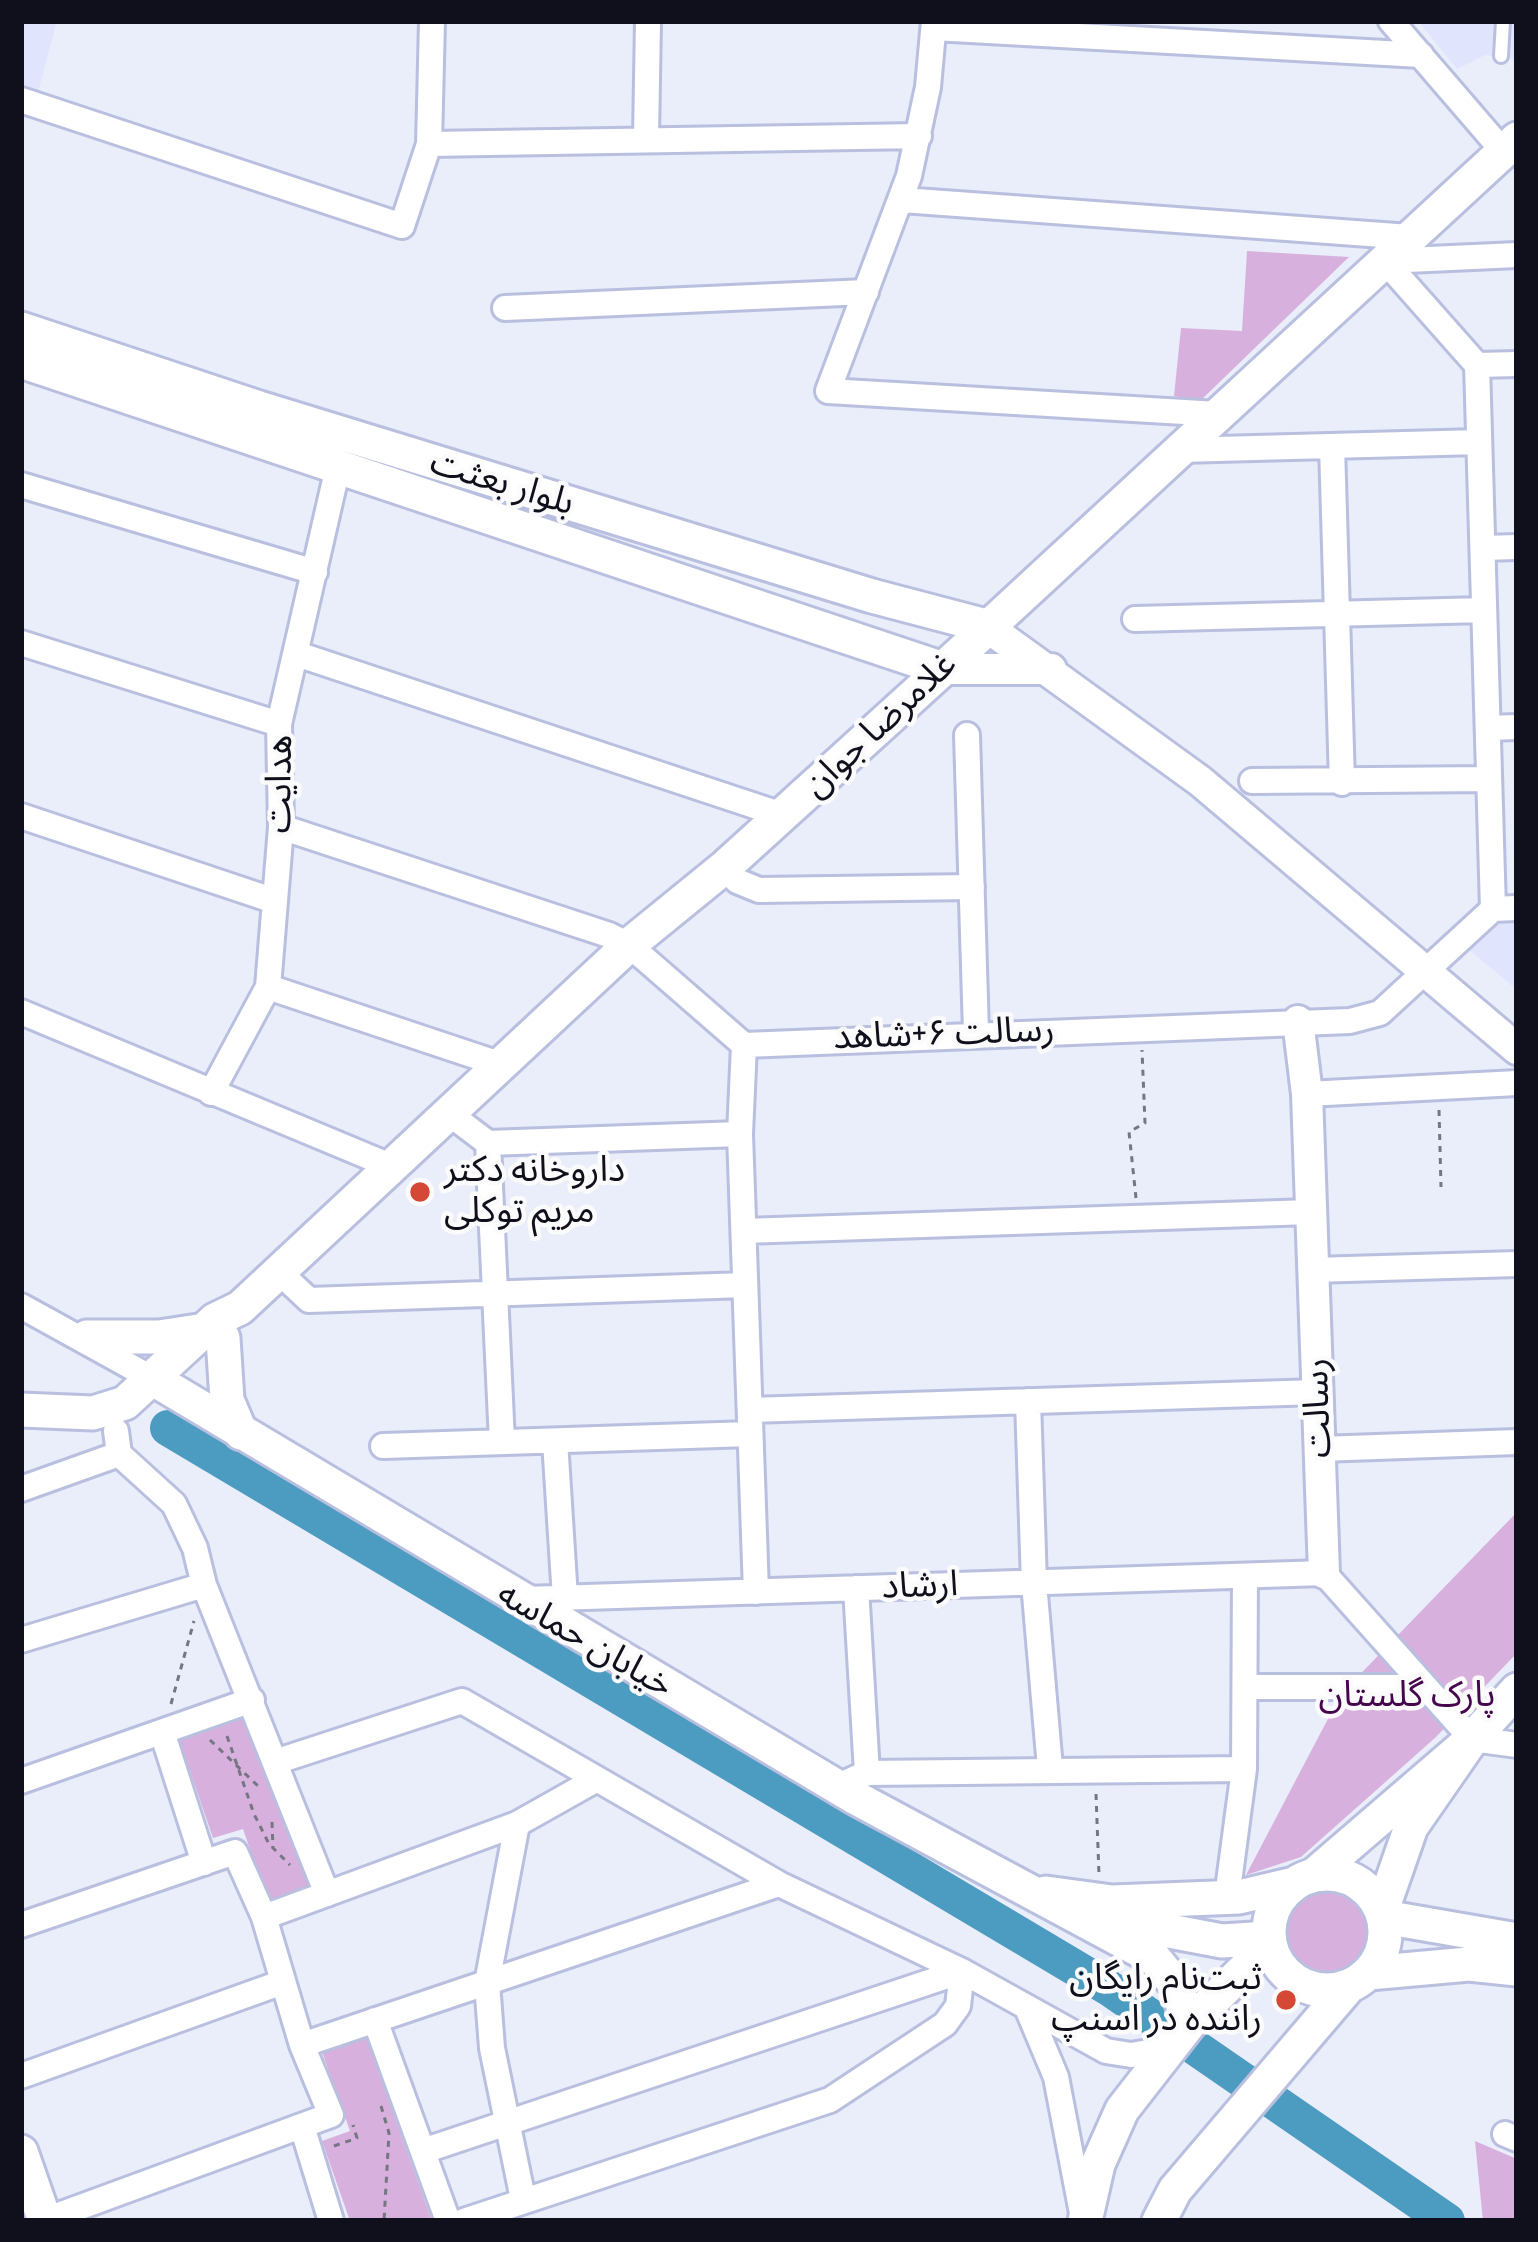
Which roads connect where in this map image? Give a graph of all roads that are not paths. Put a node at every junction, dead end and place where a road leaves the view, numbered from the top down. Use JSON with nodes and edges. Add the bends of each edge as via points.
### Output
{"nodes":[{"id":1,"x":431,"y":21,"type":"edge"},
{"id":2,"x":648,"y":21,"type":"edge"},
{"id":3,"x":1391,"y":21,"type":"edge"},
{"id":4,"x":1503,"y":21,"type":"edge"},
{"id":5,"x":934,"y":24,"type":"edge"},
{"id":6,"x":1421,"y":55,"type":"junction"},
{"id":7,"x":1502,"y":56,"type":"dead end"},
{"id":8,"x":21,"y":100,"type":"edge"},
{"id":9,"x":919,"y":136,"type":"junction"},
{"id":10,"x":646,"y":137,"type":"junction"},
{"id":11,"x":429,"y":144,"type":"junction"},
{"id":12,"x":1510,"y":145,"type":"edge"},
{"id":13,"x":902,"y":200,"type":"junction"},
{"id":14,"x":1397,"y":249,"type":"junction"},
{"id":15,"x":1517,"y":255,"type":"edge"},
{"id":16,"x":866,"y":292,"type":"junction"},
{"id":17,"x":505,"y":308,"type":"dead end"},
{"id":18,"x":21,"y":329,"type":"edge"},
{"id":19,"x":21,"y":362,"type":"edge"},
{"id":20,"x":1517,"y":364,"type":"edge"},
{"id":21,"x":1477,"y":365,"type":"junction"},
{"id":22,"x":1219,"y":414,"type":"junction"},
{"id":23,"x":230,"y":415,"type":"junction"},
{"id":24,"x":1479,"y":442,"type":"junction"},
{"id":25,"x":1332,"y":446,"type":"junction"},
{"id":26,"x":1180,"y":450,"type":"junction"},
{"id":27,"x":338,"y":467,"type":"junction"},
{"id":28,"x":21,"y":485,"type":"edge"},
{"id":29,"x":1517,"y":547,"type":"edge"},
{"id":30,"x":1483,"y":548,"type":"junction"},
{"id":31,"x":315,"y":572,"type":"junction"},
{"id":32,"x":872,"y":596,"type":"junction"},
{"id":33,"x":1484,"y":610,"type":"junction"},
{"id":34,"x":1337,"y":614,"type":"junction"},
{"id":35,"x":1135,"y":619,"type":"dead end"},
{"id":36,"x":986,"y":626,"type":"junction"},
{"id":37,"x":855,"y":640,"type":"junction"},
{"id":38,"x":21,"y":644,"type":"edge"},
{"id":39,"x":297,"y":654,"type":"junction"},
{"id":40,"x":943,"y":669,"type":"junction"},
{"id":41,"x":1052,"y":669,"type":"junction"},
{"id":42,"x":279,"y":724,"type":"junction"},
{"id":43,"x":1517,"y":727,"type":"edge"},
{"id":44,"x":1488,"y":728,"type":"junction"},
{"id":45,"x":968,"y":736,"type":"dead end"},
{"id":46,"x":1489,"y":779,"type":"junction"},
{"id":47,"x":1252,"y":781,"type":"dead end"},
{"id":48,"x":1342,"y":783,"type":"junction"},
{"id":49,"x":782,"y":815,"type":"junction"},
{"id":50,"x":21,"y":816,"type":"edge"},
{"id":51,"x":281,"y":827,"type":"junction"},
{"id":52,"x":726,"y":866,"type":"junction"},
{"id":53,"x":972,"y":887,"type":"junction"},
{"id":54,"x":275,"y":902,"type":"junction"},
{"id":55,"x":1505,"y":909,"type":"edge"},
{"id":56,"x":629,"y":945,"type":"junction"},
{"id":57,"x":1423,"y":970,"type":"junction"},
{"id":58,"x":268,"y":987,"type":"junction"},
{"id":59,"x":21,"y":1012,"type":"edge"},
{"id":60,"x":1298,"y":1022,"type":"junction"},
{"id":61,"x":976,"y":1033,"type":"junction"},
{"id":62,"x":744,"y":1045,"type":"junction"},
{"id":63,"x":1517,"y":1049,"type":"edge"},
{"id":64,"x":505,"y":1066,"type":"junction"},
{"id":65,"x":1517,"y":1083,"type":"edge"},
{"id":66,"x":211,"y":1093,"type":"junction"},
{"id":67,"x":1307,"y":1094,"type":"junction"},
{"id":68,"x":451,"y":1115,"type":"junction"},
{"id":69,"x":740,"y":1134,"type":"junction"},
{"id":70,"x":488,"y":1143,"type":"junction"},
{"id":71,"x":393,"y":1168,"type":"junction"},
{"id":72,"x":1311,"y":1212,"type":"junction"},
{"id":73,"x":744,"y":1231,"type":"junction"},
{"id":74,"x":1517,"y":1264,"type":"edge"},
{"id":75,"x":1313,"y":1270,"type":"junction"},
{"id":76,"x":279,"y":1272,"type":"junction"},
{"id":77,"x":745,"y":1285,"type":"junction"},
{"id":78,"x":497,"y":1293,"type":"junction"},
{"id":79,"x":21,"y":1306,"type":"edge"},
{"id":80,"x":214,"y":1334,"type":"junction"},
{"id":81,"x":87,"y":1337,"type":"junction"},
{"id":82,"x":164,"y":1385,"type":"junction"},
{"id":83,"x":1318,"y":1392,"type":"junction"},
{"id":84,"x":1028,"y":1401,"type":"junction"},
{"id":85,"x":21,"y":1414,"type":"edge"},
{"id":86,"x":750,"y":1422,"type":"junction"},
{"id":87,"x":242,"y":1432,"type":"junction"},
{"id":88,"x":555,"y":1441,"type":"junction"},
{"id":89,"x":118,"y":1442,"type":"junction"},
{"id":90,"x":502,"y":1442,"type":"junction"},
{"id":91,"x":1517,"y":1442,"type":"edge"},
{"id":92,"x":382,"y":1446,"type":"dead end"},
{"id":93,"x":1320,"y":1449,"type":"junction"},
{"id":94,"x":21,"y":1489,"type":"edge"},
{"id":95,"x":1324,"y":1573,"type":"junction"},
{"id":96,"x":1245,"y":1576,"type":"junction"},
{"id":97,"x":1034,"y":1582,"type":"junction"},
{"id":98,"x":204,"y":1585,"type":"junction"},
{"id":99,"x":856,"y":1588,"type":"junction"},
{"id":100,"x":756,"y":1592,"type":"junction"},
{"id":101,"x":565,"y":1598,"type":"junction"},
{"id":102,"x":515,"y":1600,"type":"junction"},
{"id":103,"x":21,"y":1640,"type":"edge"},
{"id":104,"x":1248,"y":1687,"type":"junction"},
{"id":105,"x":1423,"y":1687,"type":"junction"},
{"id":106,"x":1517,"y":1690,"type":"edge"},
{"id":107,"x":252,"y":1700,"type":"junction"},
{"id":108,"x":163,"y":1735,"type":"junction"},
{"id":109,"x":1472,"y":1739,"type":"junction"},
{"id":110,"x":1517,"y":1745,"type":"edge"},
{"id":111,"x":278,"y":1762,"type":"junction"},
{"id":112,"x":1050,"y":1768,"type":"junction"},
{"id":113,"x":1244,"y":1769,"type":"junction"},
{"id":114,"x":867,"y":1773,"type":"junction"},
{"id":115,"x":597,"y":1779,"type":"junction"},
{"id":116,"x":21,"y":1781,"type":"edge"},
{"id":117,"x":836,"y":1786,"type":"junction"},
{"id":118,"x":517,"y":1824,"type":"junction"},
{"id":119,"x":205,"y":1863,"type":"junction"},
{"id":120,"x":1304,"y":1880,"type":"junction"},
{"id":121,"x":779,"y":1884,"type":"junction"},
{"id":122,"x":1020,"y":1889,"type":"junction"},
{"id":123,"x":324,"y":1895,"type":"junction"},
{"id":124,"x":1227,"y":1897,"type":"junction"},
{"id":125,"x":1383,"y":1913,"type":"junction"},
{"id":126,"x":264,"y":1917,"type":"junction"},
{"id":127,"x":21,"y":1925,"type":"edge"},
{"id":128,"x":1517,"y":1940,"type":"edge"},
{"id":129,"x":1269,"y":1941,"type":"junction"},
{"id":130,"x":962,"y":1970,"type":"junction"},
{"id":131,"x":1517,"y":1970,"type":"edge"},
{"id":132,"x":1359,"y":1980,"type":"junction"},
{"id":133,"x":284,"y":1982,"type":"junction"},
{"id":134,"x":487,"y":1983,"type":"junction"},
{"id":135,"x":1027,"y":2008,"type":"junction"},
{"id":136,"x":375,"y":2020,"type":"junction"},
{"id":137,"x":1178,"y":2036,"type":"junction"},
{"id":138,"x":302,"y":2044,"type":"junction"},
{"id":139,"x":21,"y":2076,"type":"edge"},
{"id":140,"x":506,"y":2123,"type":"junction"},
{"id":141,"x":302,"y":2126,"type":"junction"},
{"id":142,"x":423,"y":2151,"type":"junction"},
{"id":143,"x":21,"y":2152,"type":"edge"},
{"id":144,"x":523,"y":2198,"type":"junction"},
{"id":145,"x":45,"y":2221,"type":"edge"},
{"id":146,"x":331,"y":2221,"type":"edge"},
{"id":147,"x":448,"y":2221,"type":"edge"},
{"id":148,"x":464,"y":2221,"type":"edge"},
{"id":149,"x":1084,"y":2221,"type":"edge"},
{"id":150,"x":1159,"y":2221,"type":"edge"}],
"edges":[{"from":1,"to":11,"type":"street"},
{"from":2,"to":10,"type":"street"},
{"from":3,"to":6,"type":"street"},
{"from":4,"to":7,"type":"lane"},
{"from":5,"to":6,"type":"street"},
{"from":5,"to":9,"type":"street"},
{"from":6,"to":12,"type":"street"},
{"from":8,"to":11,"type":"street","via":[[402,226]]},
{"from":9,"to":10,"type":"street"},
{"from":9,"to":13,"type":"street"},
{"from":10,"to":11,"type":"street"},
{"from":12,"to":14,"type":"main road","name":"غلامرضا جوان"},
{"from":13,"to":14,"type":"street","via":[[1163,219]]},
{"from":13,"to":16,"type":"street"},
{"from":14,"to":15,"type":"street"},
{"from":14,"to":21,"type":"street"},
{"from":14,"to":22,"type":"main road","name":"غلامرضا جوان"},
{"from":16,"to":17,"type":"street"},
{"from":16,"to":22,"type":"street","via":[[828,391]]},
{"from":18,"to":23,"type":"main road","name":"بلوار بعثت"},
{"from":19,"to":23,"type":"main road","name":"بلوار بعثت"},
{"from":20,"to":21,"type":"street"},
{"from":21,"to":24,"type":"street"},
{"from":22,"to":26,"type":"main road","name":"غلامرضا جوان"},
{"from":23,"to":27,"type":"main road","name":"بلوار بعثت"},
{"from":23,"to":32,"type":"main road","name":"بلوار بعثت"},
{"from":24,"to":25,"type":"street"},
{"from":24,"to":30,"type":"street"},
{"from":25,"to":26,"type":"street"},
{"from":25,"to":34,"type":"street"},
{"from":26,"to":36,"type":"main road","name":"غلامرضا جوان"},
{"from":27,"to":31,"type":"street","name":"هدایت"},
{"from":27,"to":37,"type":"main road","name":"بلوار بعثت"},
{"from":28,"to":31,"type":"street"},
{"from":29,"to":30,"type":"street"},
{"from":30,"to":33,"type":"street"},
{"from":31,"to":39,"type":"street","name":"هدایت"},
{"from":32,"to":36,"type":"main road","name":"بلوار بعثت"},
{"from":32,"to":37,"type":"main road"},
{"from":33,"to":34,"type":"street"},
{"from":33,"to":44,"type":"street"},
{"from":34,"to":35,"type":"street"},
{"from":34,"to":48,"type":"street"},
{"from":36,"to":40,"type":"main road","name":"غلامرضا جوان"},
{"from":36,"to":41,"type":"street"},
{"from":37,"to":40,"type":"main road","name":"بلوار بعثت"},
{"from":38,"to":42,"type":"street"},
{"from":39,"to":42,"type":"street","name":"هدایت"},
{"from":39,"to":49,"type":"street"},
{"from":40,"to":41,"type":"street"},
{"from":40,"to":49,"type":"main road","name":"غلامرضا جوان"},
{"from":41,"to":57,"type":"street","via":[[1200,781]]},
{"from":42,"to":51,"type":"street","name":"هدایت"},
{"from":43,"to":44,"type":"street"},
{"from":44,"to":46,"type":"street"},
{"from":45,"to":53,"type":"street"},
{"from":46,"to":48,"type":"street"},
{"from":46,"to":55,"type":"street"},
{"from":47,"to":48,"type":"street"},
{"from":49,"to":52,"type":"main road","name":"غلامرضا جوان"},
{"from":50,"to":54,"type":"street"},
{"from":51,"to":54,"type":"street","name":"هدایت"},
{"from":51,"to":56,"type":"street"},
{"from":52,"to":53,"type":"street","via":[[759,890]]},
{"from":52,"to":56,"type":"main road","name":"غلامرضا جوان"},
{"from":53,"to":61,"type":"street"},
{"from":54,"to":58,"type":"street","name":"هدایت"},
{"from":55,"to":57,"type":"street","name":"رسالت ۶+شاهد"},
{"from":56,"to":62,"type":"street"},
{"from":56,"to":64,"type":"main road","name":"غلامرضا جوان"},
{"from":57,"to":60,"type":"street","name":"رسالت ۶+شاهد","via":[[1380,1013]]},
{"from":57,"to":63,"type":"street"},
{"from":58,"to":64,"type":"street"},
{"from":58,"to":66,"type":"street","name":"هدایت"},
{"from":59,"to":66,"type":"street"},
{"from":60,"to":61,"type":"street","name":"رسالت ۶+شاهد"},
{"from":60,"to":67,"type":"street","name":"رسالت"},
{"from":61,"to":62,"type":"street","name":"رسالت ۶+شاهد"},
{"from":62,"to":69,"type":"street"},
{"from":64,"to":68,"type":"main road","name":"غلامرضا جوان"},
{"from":65,"to":67,"type":"street"},
{"from":66,"to":71,"type":"street"},
{"from":67,"to":72,"type":"street","name":"رسالت"},
{"from":68,"to":70,"type":"street"},
{"from":68,"to":71,"type":"main road","name":"غلامرضا جوان"},
{"from":69,"to":70,"type":"street"},
{"from":69,"to":73,"type":"street"},
{"from":70,"to":78,"type":"street"},
{"from":71,"to":76,"type":"main road","name":"غلامرضا جوان"},
{"from":72,"to":73,"type":"street"},
{"from":72,"to":75,"type":"street","name":"رسالت"},
{"from":73,"to":77,"type":"street"},
{"from":74,"to":75,"type":"street"},
{"from":75,"to":83,"type":"street","name":"رسالت"},
{"from":76,"to":78,"type":"street","via":[[309,1300]]},
{"from":76,"to":80,"type":"main road","name":"غلامرضا جوان"},
{"from":77,"to":78,"type":"street"},
{"from":77,"to":86,"type":"street"},
{"from":78,"to":90,"type":"street"},
{"from":79,"to":81,"type":"street"},
{"from":80,"to":81,"type":"main road"},
{"from":80,"to":82,"type":"main road","name":"غلامرضا جوان"},
{"from":80,"to":87,"type":"main road"},
{"from":81,"to":82,"type":"street"},
{"from":82,"to":85,"type":"main road","via":[[93,1413]]},
{"from":82,"to":87,"type":"main road","name":"خیابان حماسه"},
{"from":82,"to":89,"type":"main road"},
{"from":83,"to":84,"type":"street"},
{"from":83,"to":93,"type":"street","name":"رسالت"},
{"from":84,"to":86,"type":"street"},
{"from":84,"to":97,"type":"street"},
{"from":85,"to":89,"type":"main road","via":[[33,1426]]},
{"from":86,"to":88,"type":"street"},
{"from":86,"to":100,"type":"street"},
{"from":87,"to":102,"type":"main road","name":"خیابان حماسه"},
{"from":88,"to":90,"type":"street"},
{"from":88,"to":101,"type":"street"},
{"from":89,"to":94,"type":"street"},
{"from":89,"to":98,"type":"street","via":[[174,1504]]},
{"from":90,"to":92,"type":"street"},
{"from":91,"to":93,"type":"street"},
{"from":93,"to":95,"type":"street","name":"رسالت"},
{"from":95,"to":96,"type":"street","name":"ارشاد"},
{"from":95,"to":105,"type":"street"},
{"from":96,"to":97,"type":"street","name":"ارشاد"},
{"from":96,"to":104,"type":"street"},
{"from":97,"to":99,"type":"street","name":"ارشاد"},
{"from":97,"to":112,"type":"street"},
{"from":98,"to":103,"type":"street"},
{"from":98,"to":107,"type":"street"},
{"from":99,"to":100,"type":"street","name":"ارشاد"},
{"from":99,"to":114,"type":"street"},
{"from":100,"to":101,"type":"street","name":"ارشاد"},
{"from":101,"to":102,"type":"street","name":"ارشاد"},
{"from":102,"to":117,"type":"main road","name":"خیابان حماسه"},
{"from":104,"to":105,"type":"street"},
{"from":104,"to":113,"type":"street"},
{"from":105,"to":109,"type":"street"},
{"from":106,"to":109,"type":"main road"},
{"from":107,"to":108,"type":"street"},
{"from":107,"to":111,"type":"street"},
{"from":108,"to":116,"type":"street"},
{"from":108,"to":119,"type":"street"},
{"from":109,"to":110,"type":"street"},
{"from":109,"to":120,"type":"main road"},
{"from":109,"to":125,"type":"main road","via":[[1412,1826]]},
{"from":111,"to":115,"type":"street","via":[[462,1701]]},
{"from":111,"to":123,"type":"street"},
{"from":112,"to":113,"type":"street"},
{"from":112,"to":114,"type":"street"},
{"from":113,"to":124,"type":"street"},
{"from":114,"to":117,"type":"street"},
{"from":115,"to":118,"type":"street"},
{"from":115,"to":121,"type":"street"},
{"from":117,"to":122,"type":"main road","name":"خیابان حماسه"},
{"from":118,"to":123,"type":"street"},
{"from":118,"to":134,"type":"street"},
{"from":119,"to":126,"type":"street","via":[[236,1852]]},
{"from":119,"to":127,"type":"street"},
{"from":120,"to":124,"type":"main road","name":"خیابان حماسه"},
{"from":120,"to":125,"type":"main road","via":[[1354,1880]]},
{"from":120,"to":129,"type":"main road","via":[[1279,1898]]},
{"from":121,"to":130,"type":"street"},
{"from":121,"to":134,"type":"street"},
{"from":122,"to":124,"type":"main road","name":"خیابان حماسه","via":[[1100,1900]]},
{"from":122,"to":129,"type":"main road","name":"خیابان حماسه","via":[[1110,1921]]},
{"from":122,"to":137,"type":"main road","via":[[1154,1958],[1176,1985]]},
{"from":123,"to":126,"type":"street"},
{"from":125,"to":128,"type":"main road"},
{"from":125,"to":132,"type":"main road","via":[[1386,1937]]},
{"from":126,"to":133,"type":"street"},
{"from":129,"to":132,"type":"main road","via":[[1291,1978],[1329,1990]]},
{"from":129,"to":137,"type":"main road"},
{"from":130,"to":135,"type":"street"},
{"from":130,"to":140,"type":"street"},
{"from":130,"to":144,"type":"street","via":[[958,2006],[945,2024],[830,2100]]},
{"from":131,"to":132,"type":"main road","via":[[1468,1964]]},
{"from":132,"to":150,"type":"main road","via":[[1174,2190]]},
{"from":133,"to":138,"type":"street"},
{"from":133,"to":139,"type":"street"},
{"from":134,"to":136,"type":"street"},
{"from":134,"to":140,"type":"street"},
{"from":135,"to":137,"type":"street","via":[[1131,2055]]},
{"from":135,"to":149,"type":"street","via":[[1068,2124]]},
{"from":136,"to":138,"type":"street"},
{"from":136,"to":142,"type":"street"},
{"from":137,"to":149,"type":"main road","via":[[1123,2110]]},
{"from":138,"to":141,"type":"street","via":[[331,2115]]},
{"from":140,"to":142,"type":"street"},
{"from":140,"to":144,"type":"street"},
{"from":141,"to":145,"type":"street"},
{"from":141,"to":146,"type":"street"},
{"from":142,"to":147,"type":"street"},
{"from":143,"to":145,"type":"main road"},
{"from":144,"to":148,"type":"street"}]}
